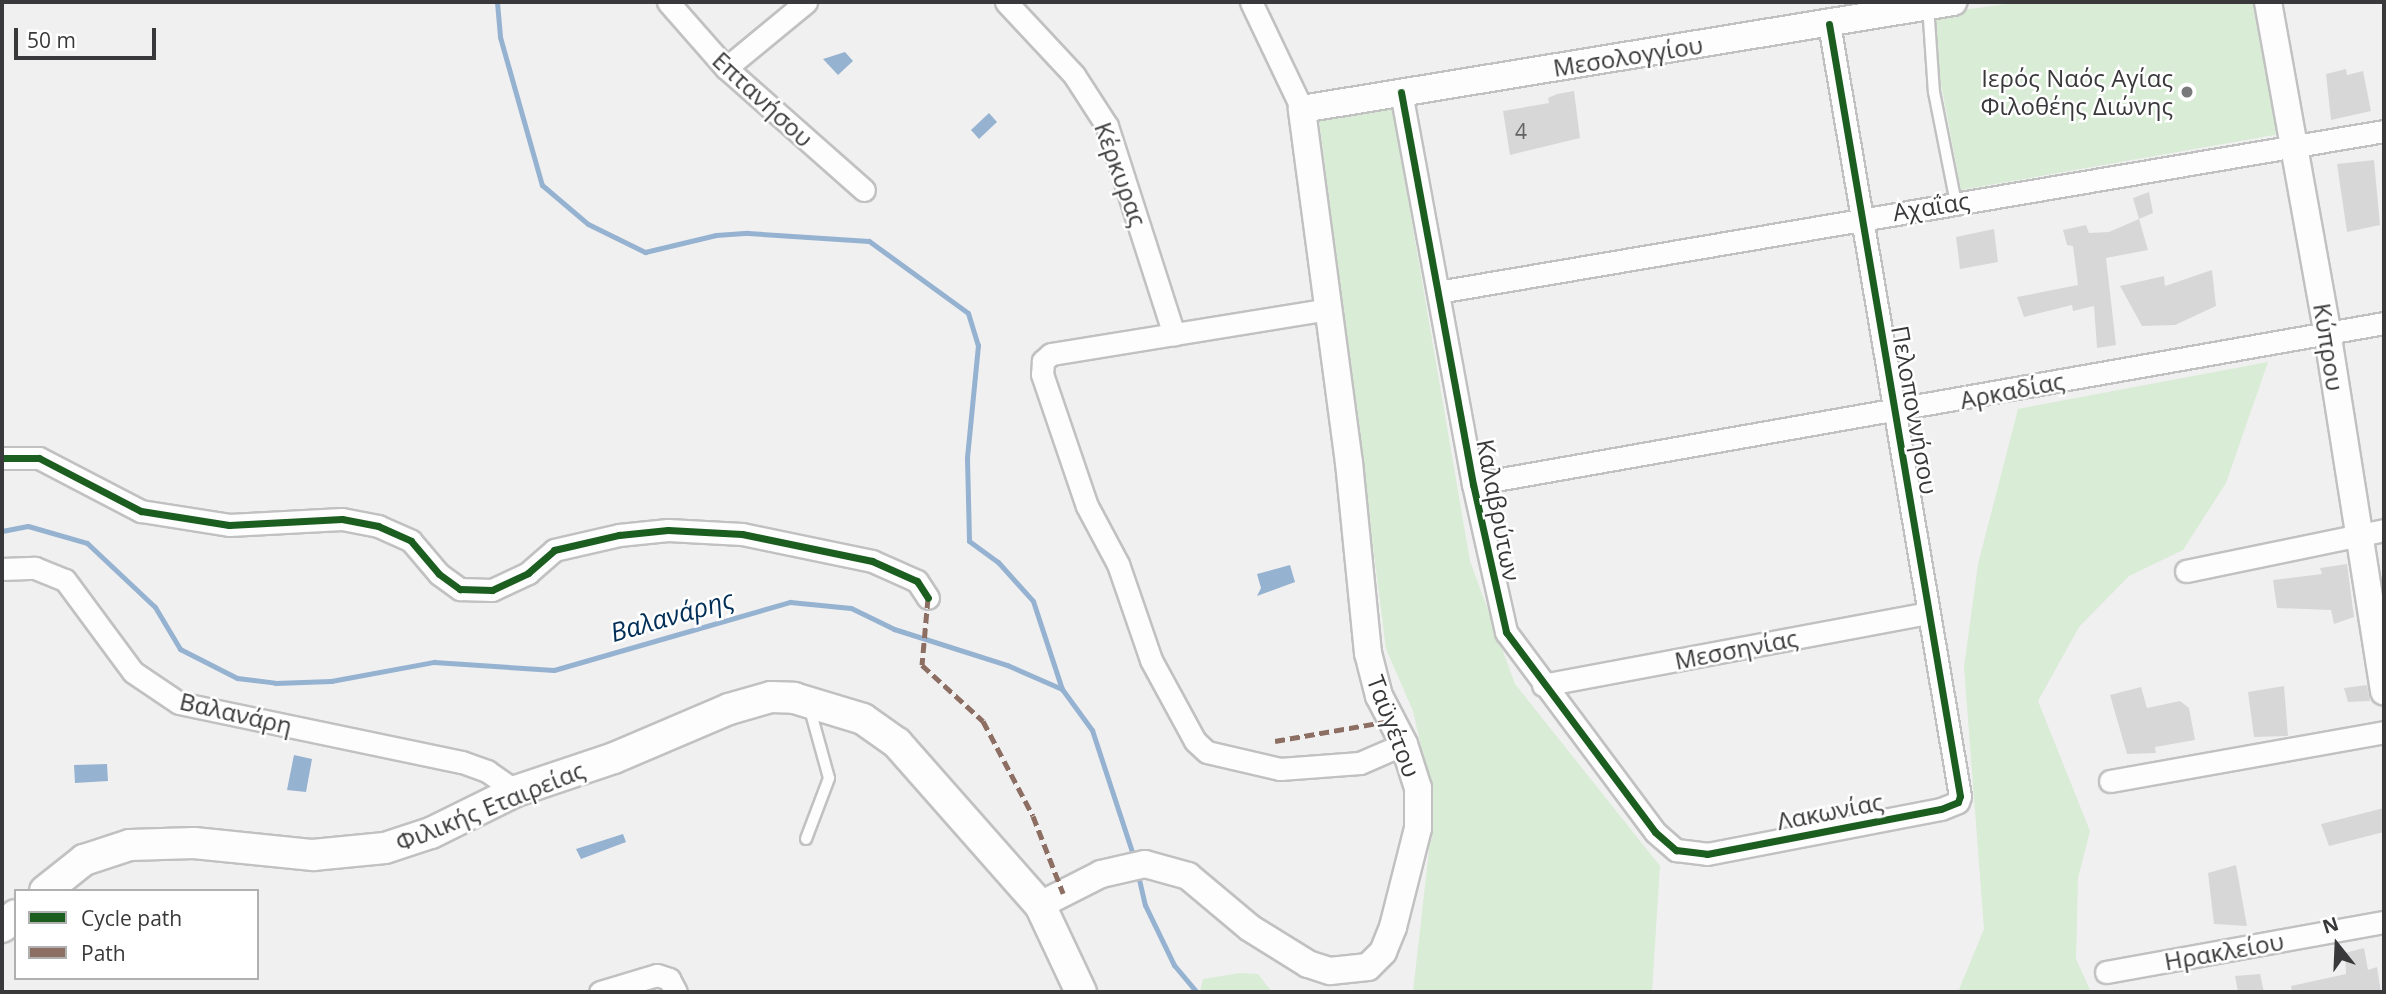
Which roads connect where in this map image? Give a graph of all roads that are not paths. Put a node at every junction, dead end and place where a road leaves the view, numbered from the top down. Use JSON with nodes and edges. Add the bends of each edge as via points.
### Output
{"nodes":[{"id":1,"x":668,"y":2,"type":"edge"},
{"id":2,"x":806,"y":2,"type":"edge"},
{"id":3,"x":1006,"y":2,"type":"edge"},
{"id":4,"x":1251,"y":2,"type":"edge"},
{"id":5,"x":2268,"y":2,"type":"edge"},
{"id":6,"x":1941,"y":4,"type":"edge"},
{"id":7,"x":1829,"y":24,"type":"junction"},
{"id":8,"x":726,"y":68,"type":"junction"},
{"id":9,"x":1401,"y":92,"type":"junction"},
{"id":10,"x":1302,"y":109,"type":"junction"},
{"id":11,"x":2384,"y":131,"type":"edge"},
{"id":12,"x":2293,"y":144,"type":"junction"},
{"id":13,"x":864,"y":190,"type":"dead end"},
{"id":14,"x":1956,"y":202,"type":"junction"},
{"id":15,"x":1862,"y":218,"type":"junction"},
{"id":16,"x":1438,"y":292,"type":"junction"},
{"id":17,"x":1329,"y":309,"type":"junction"},
{"id":18,"x":2384,"y":323,"type":"edge"},
{"id":19,"x":2327,"y":331,"type":"junction"},
{"id":20,"x":1174,"y":335,"type":"junction"},
{"id":21,"x":1896,"y":411,"type":"junction"},
{"id":22,"x":2,"y":458,"type":"edge"},
{"id":23,"x":1473,"y":484,"type":"junction"},
{"id":24,"x":2384,"y":530,"type":"edge"},
{"id":25,"x":2358,"y":536,"type":"junction"},
{"id":26,"x":2,"y":569,"type":"edge"},
{"id":27,"x":2186,"y":571,"type":"dead end"},
{"id":28,"x":928,"y":598,"type":"dead end"},
{"id":29,"x":1928,"y":613,"type":"junction"},
{"id":30,"x":1543,"y":685,"type":"junction"},
{"id":31,"x":2384,"y":692,"type":"edge"},
{"id":32,"x":810,"y":701,"type":"junction"},
{"id":33,"x":2384,"y":732,"type":"edge"},
{"id":34,"x":1404,"y":744,"type":"junction"},
{"id":35,"x":2110,"y":780,"type":"dead end"},
{"id":36,"x":516,"y":791,"type":"junction"},
{"id":37,"x":1958,"y":802,"type":"joint"},
{"id":38,"x":806,"y":839,"type":"dead end"},
{"id":39,"x":1707,"y":854,"type":"joint"},
{"id":40,"x":48,"y":889,"type":"edge"},
{"id":41,"x":1041,"y":905,"type":"junction"},
{"id":42,"x":2384,"y":922,"type":"edge"},
{"id":43,"x":2106,"y":972,"type":"dead end"},
{"id":44,"x":600,"y":992,"type":"edge"},
{"id":45,"x":676,"y":992,"type":"edge"},
{"id":46,"x":1081,"y":992,"type":"edge"}],
"edges":[{"from":1,"to":8,"type":"street","name":"Επτανήσου"},
{"from":2,"to":8,"type":"street"},
{"from":3,"to":20,"type":"street","name":"Κέρκυρας","via":[[1074,75],[1107,126]]},
{"from":4,"to":10,"type":"street"},
{"from":5,"to":12,"type":"street","name":"Κύπρου"},
{"from":6,"to":7,"type":"street","name":"Μεσολογγίου"},
{"from":6,"to":14,"type":"lane","via":[[1934,92]]},
{"from":7,"to":9,"type":"street","name":"Μεσολογγίου"},
{"from":7,"to":15,"type":"street","name":"Πελοποννήσου"},
{"from":8,"to":13,"type":"street","name":"Επτανήσου"},
{"from":9,"to":10,"type":"street","name":"Μεσολογγίου"},
{"from":9,"to":16,"type":"street","name":"Καλαβρύτων"},
{"from":10,"to":17,"type":"street","name":"Ταϋγέτου"},
{"from":11,"to":12,"type":"street","name":"Αχαΐας"},
{"from":12,"to":14,"type":"street","name":"Αχαΐας"},
{"from":12,"to":19,"type":"street","name":"Κύπρου"},
{"from":14,"to":15,"type":"street","name":"Αχαΐας"},
{"from":15,"to":16,"type":"street","name":"Αχαΐας"},
{"from":15,"to":21,"type":"street","name":"Πελοποννήσου"},
{"from":16,"to":23,"type":"street","name":"Καλαβρύτων"},
{"from":17,"to":20,"type":"street"},
{"from":17,"to":34,"type":"street","name":"Ταϋγέτου","via":[[1368,653],[1380,696]]},
{"from":18,"to":19,"type":"street","name":"Αρκαδίας"},
{"from":19,"to":21,"type":"street","name":"Αρκαδίας"},
{"from":19,"to":25,"type":"street","name":"Κύπρου"},
{"from":20,"to":34,"type":"street","via":[[1051,354],[1041,368],[1087,506],[1118,564],[1151,660],[1195,741],[1207,752],[1280,769],[1360,763]]},
{"from":21,"to":23,"type":"street","name":"Αρκαδίας"},
{"from":21,"to":29,"type":"street","name":"Πελοποννήσου"},
{"from":22,"to":28,"type":"street","via":[[39,458],[141,512],[229,525],[342,519],[378,526],[411,541],[439,574],[460,589],[492,590],[528,573],[554,550],[619,535],[668,530],[742,534],[872,561],[917,581]]},
{"from":23,"to":30,"type":"street","name":"Καλαβρύτων","via":[[1506,632]]},
{"from":24,"to":25,"type":"street"},
{"from":25,"to":27,"type":"street"},
{"from":25,"to":31,"type":"street","name":"Κύπρου"},
{"from":26,"to":36,"type":"street","name":"Βαλανάρη","via":[[35,568],[65,580],[134,672],[179,703],[462,762],[487,771]]},
{"from":29,"to":30,"type":"street","name":"Μεσσηνίας"},
{"from":29,"to":37,"type":"street","name":"Πελοποννήσου","via":[[1961,789]]},
{"from":30,"to":39,"type":"street","name":"Καλαβρύτων","via":[[1655,832],[1676,850]]},
{"from":32,"to":36,"type":"main road","name":"Φιλικής Εταιρείας","via":[[771,697],[747,704],[614,758]]},
{"from":32,"to":38,"type":"lane","via":[[810,717],[829,778]]},
{"from":32,"to":41,"type":"main road","name":"Φιλικής Εταιρείας","via":[[863,719],[897,743]]},
{"from":33,"to":35,"type":"street"},
{"from":34,"to":41,"type":"street","name":"Ταϋγέτου","via":[[1418,788],[1418,828],[1393,928],[1383,952],[1368,967],[1348,972],[1308,964],[1250,928],[1188,876],[1145,864],[1089,880]]},
{"from":36,"to":40,"type":"main road","name":"Φιλικής Εταιρείας","via":[[430,832],[355,854],[313,855],[194,843],[130,845],[84,860]]},
{"from":37,"to":39,"type":"street","name":"Λακωνίας"},
{"from":41,"to":46,"type":"main road","name":"Φιλικής Εταιρείας"},
{"from":42,"to":43,"type":"street","name":"Ηρακλείου"},
{"from":44,"to":45,"type":"street","via":[[657,975],[669,979]]}]}
